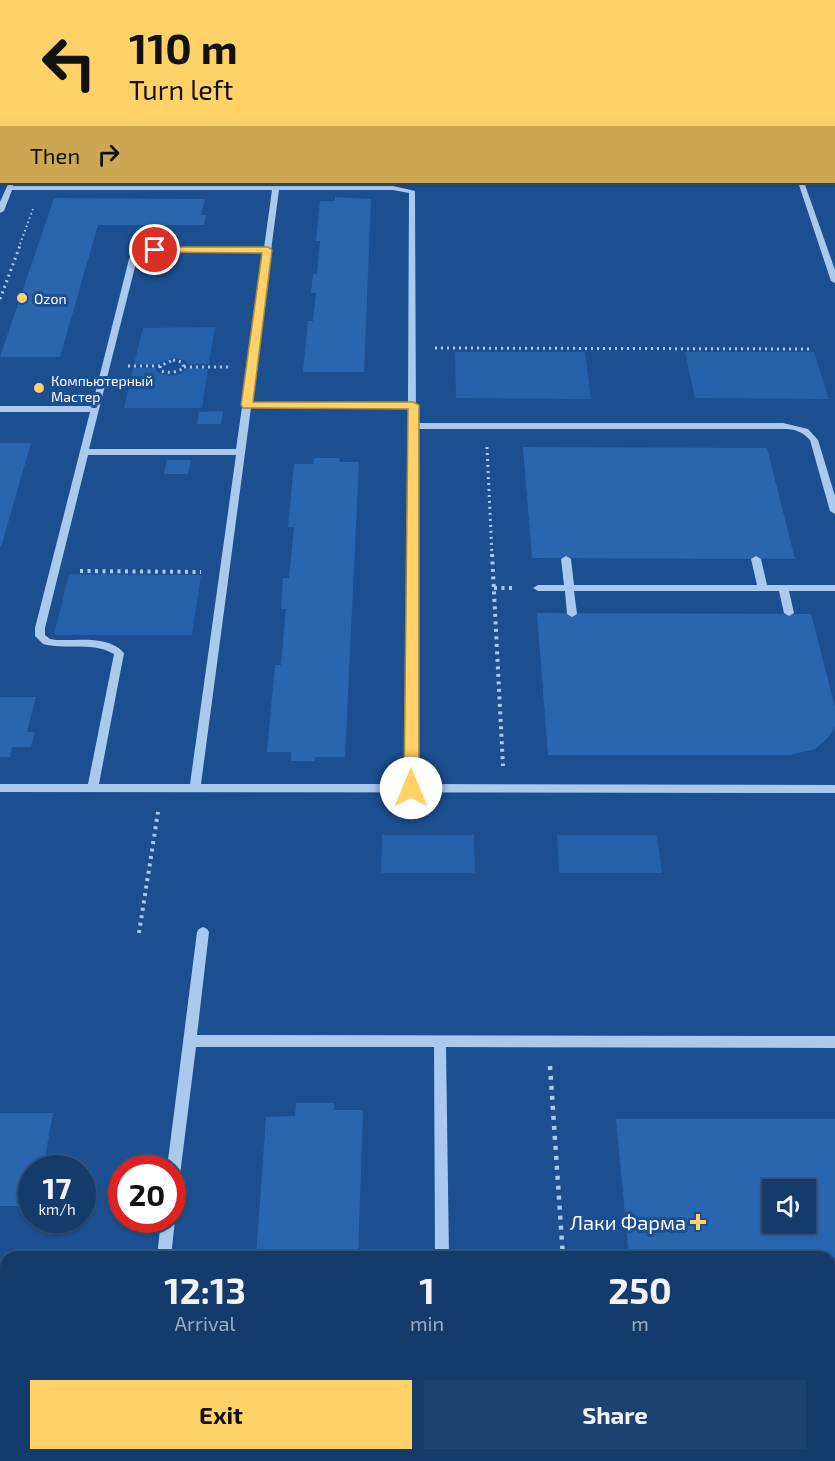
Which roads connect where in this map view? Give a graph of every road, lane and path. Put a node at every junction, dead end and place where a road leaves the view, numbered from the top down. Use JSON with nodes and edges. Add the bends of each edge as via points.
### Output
{"nodes":[{"id":1,"x":801,"y":183,"type":"edge"},
{"id":2,"x":10,"y":185,"type":"edge"},
{"id":3,"x":276,"y":188,"type":"junction"},
{"id":4,"x":34,"y":205,"type":"dead end"},
{"id":5,"x":0,"y":211,"type":"edge"},
{"id":6,"x":268,"y":250,"type":"junction"},
{"id":7,"x":824,"y":251,"type":"junction"},
{"id":8,"x":835,"y":251,"type":"edge"},
{"id":9,"x":835,"y":281,"type":"edge"},
{"id":10,"x":0,"y":299,"type":"edge"},
{"id":11,"x":414,"y":348,"type":"junction"},
{"id":12,"x":813,"y":349,"type":"dead end"},
{"id":13,"x":106,"y":366,"type":"junction"},
{"id":14,"x":160,"y":366,"type":"junction"},
{"id":15,"x":252,"y":366,"type":"junction"},
{"id":16,"x":184,"y":367,"type":"junction"},
{"id":17,"x":247,"y":405,"type":"junction"},
{"id":18,"x":413,"y":405,"type":"junction"},
{"id":19,"x":0,"y":409,"type":"edge"},
{"id":20,"x":96,"y":409,"type":"junction"},
{"id":21,"x":413,"y":426,"type":"junction"},
{"id":22,"x":486,"y":426,"type":"junction"},
{"id":23,"x":85,"y":452,"type":"junction"},
{"id":24,"x":240,"y":453,"type":"junction"},
{"id":25,"x":835,"y":511,"type":"edge"},
{"id":26,"x":566,"y":558,"type":"dead end"},
{"id":27,"x":756,"y":558,"type":"dead end"},
{"id":28,"x":55,"y":571,"type":"junction"},
{"id":29,"x":224,"y":572,"type":"junction"},
{"id":30,"x":538,"y":588,"type":"dead end"},
{"id":31,"x":569,"y":588,"type":"junction"},
{"id":32,"x":763,"y":588,"type":"junction"},
{"id":33,"x":783,"y":588,"type":"junction"},
{"id":34,"x":835,"y":588,"type":"edge"},
{"id":35,"x":572,"y":614,"type":"dead end"},
{"id":36,"x":789,"y":614,"type":"dead end"},
{"id":37,"x":0,"y":788,"type":"edge"},
{"id":38,"x":93,"y":788,"type":"junction"},
{"id":39,"x":195,"y":788,"type":"junction"},
{"id":40,"x":411,"y":788,"type":"junction"},
{"id":41,"x":504,"y":788,"type":"junction"},
{"id":42,"x":835,"y":789,"type":"edge"},
{"id":43,"x":159,"y":802,"type":"dead end"},
{"id":44,"x":203,"y":932,"type":"dead end"},
{"id":45,"x":139,"y":933,"type":"dead end"},
{"id":46,"x":190,"y":1041,"type":"junction"},
{"id":47,"x":440,"y":1042,"type":"junction"},
{"id":48,"x":548,"y":1042,"type":"junction"},
{"id":49,"x":835,"y":1042,"type":"edge"},
{"id":50,"x":176,"y":1155,"type":"edge"},
{"id":51,"x":167,"y":1233,"type":"edge"},
{"id":52,"x":165,"y":1251,"type":"edge"},
{"id":53,"x":442,"y":1251,"type":"edge"},
{"id":54,"x":563,"y":1251,"type":"edge"}],
"edges":[{"from":1,"to":7,"type":"street"},
{"from":2,"to":3,"type":"street"},
{"from":2,"to":5,"type":"street"},
{"from":3,"to":6,"type":"street"},
{"from":3,"to":11,"type":"street","via":[[393,188],[413,192]]},
{"from":4,"to":10,"type":"path"},
{"from":6,"to":13,"type":"street","via":[[155,250],[136,254]]},
{"from":6,"to":15,"type":"street"},
{"from":7,"to":8,"type":"street"},
{"from":7,"to":9,"type":"street"},
{"from":11,"to":12,"type":"path"},
{"from":11,"to":18,"type":"street"},
{"from":13,"to":14,"type":"path"},
{"from":13,"to":20,"type":"street"},
{"from":14,"to":16,"type":"path","via":[[167,373]]},
{"from":14,"to":16,"type":"path","via":[[177,360]]},
{"from":15,"to":16,"type":"path"},
{"from":15,"to":17,"type":"street"},
{"from":17,"to":18,"type":"street"},
{"from":17,"to":24,"type":"street"},
{"from":18,"to":21,"type":"street"},
{"from":19,"to":20,"type":"street"},
{"from":20,"to":23,"type":"street"},
{"from":21,"to":22,"type":"street"},
{"from":21,"to":40,"type":"street"},
{"from":22,"to":25,"type":"street","via":[[799,428],[814,440]]},
{"from":22,"to":41,"type":"path"},
{"from":23,"to":24,"type":"street"},
{"from":23,"to":28,"type":"street"},
{"from":24,"to":29,"type":"street"},
{"from":26,"to":31,"type":"street"},
{"from":27,"to":32,"type":"street"},
{"from":28,"to":29,"type":"path"},
{"from":28,"to":38,"type":"street","via":[[40,636],[47,642],[100,644],[119,652]]},
{"from":29,"to":39,"type":"street"},
{"from":30,"to":31,"type":"street"},
{"from":31,"to":32,"type":"street"},
{"from":31,"to":35,"type":"street"},
{"from":32,"to":33,"type":"street"},
{"from":33,"to":34,"type":"street"},
{"from":33,"to":36,"type":"street"},
{"from":37,"to":38,"type":"street"},
{"from":38,"to":39,"type":"street"},
{"from":39,"to":40,"type":"street"},
{"from":40,"to":41,"type":"street"},
{"from":41,"to":42,"type":"street"},
{"from":43,"to":45,"type":"path"},
{"from":44,"to":46,"type":"street"},
{"from":46,"to":47,"type":"street"},
{"from":46,"to":50,"type":"street"},
{"from":47,"to":48,"type":"street"},
{"from":47,"to":53,"type":"street"},
{"from":48,"to":49,"type":"street"},
{"from":48,"to":54,"type":"path"},
{"from":51,"to":52,"type":"street"}]}
